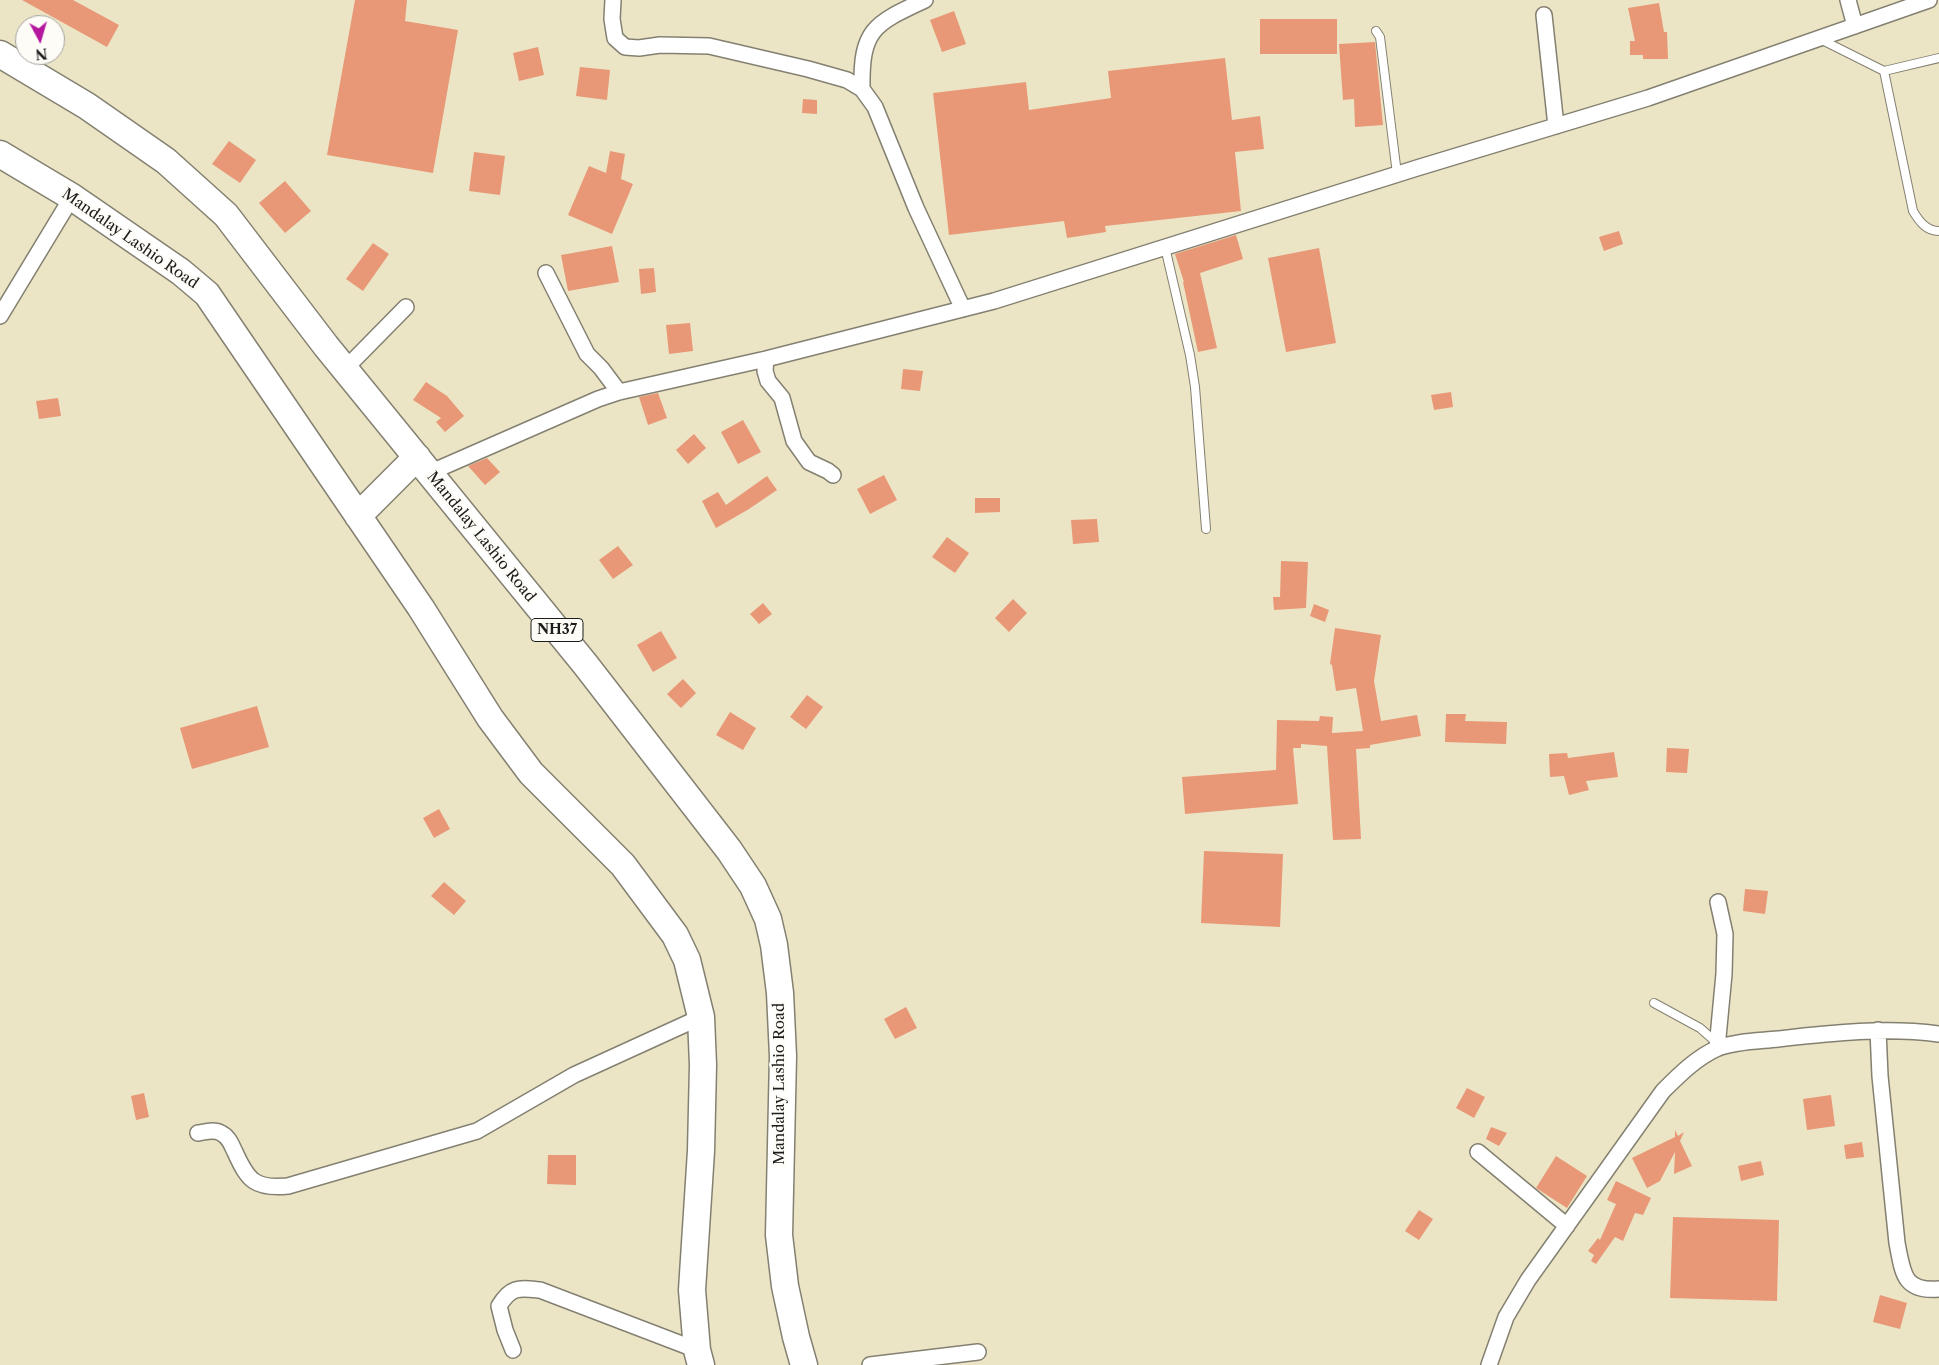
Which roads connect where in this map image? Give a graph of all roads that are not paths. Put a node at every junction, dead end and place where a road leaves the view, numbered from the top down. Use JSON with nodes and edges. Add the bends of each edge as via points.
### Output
{"nodes":[{"id":1,"x":613,"y":0,"type":"edge"},
{"id":2,"x":925,"y":0,"type":"edge"},
{"id":3,"x":1848,"y":0,"type":"edge"},
{"id":4,"x":1930,"y":0,"type":"edge"},
{"id":5,"x":1544,"y":15,"type":"dead end"},
{"id":6,"x":1855,"y":26,"type":"junction"},
{"id":7,"x":1376,"y":31,"type":"dead end"},
{"id":8,"x":1820,"y":39,"type":"junction"},
{"id":9,"x":0,"y":54,"type":"edge"},
{"id":10,"x":1939,"y":58,"type":"edge"},
{"id":11,"x":1884,"y":71,"type":"junction"},
{"id":12,"x":862,"y":89,"type":"junction"},
{"id":13,"x":1556,"y":126,"type":"junction"},
{"id":14,"x":0,"y":154,"type":"edge"},
{"id":15,"x":1397,"y":174,"type":"junction"},
{"id":16,"x":72,"y":197,"type":"junction"},
{"id":17,"x":1939,"y":231,"type":"edge"},
{"id":18,"x":1164,"y":247,"type":"junction"},
{"id":19,"x":546,"y":273,"type":"dead end"},
{"id":20,"x":406,"y":307,"type":"dead end"},
{"id":21,"x":963,"y":309,"type":"junction"},
{"id":22,"x":0,"y":316,"type":"edge"},
{"id":23,"x":766,"y":359,"type":"junction"},
{"id":24,"x":345,"y":369,"type":"junction"},
{"id":25,"x":619,"y":392,"type":"junction"},
{"id":26,"x":423,"y":465,"type":"junction"},
{"id":27,"x":833,"y":475,"type":"dead end"},
{"id":28,"x":358,"y":516,"type":"junction"},
{"id":29,"x":1206,"y":530,"type":"dead end"},
{"id":30,"x":1718,"y":902,"type":"dead end"},
{"id":31,"x":1654,"y":1003,"type":"dead end"},
{"id":32,"x":701,"y":1017,"type":"junction"},
{"id":33,"x":1878,"y":1030,"type":"junction"},
{"id":34,"x":1939,"y":1034,"type":"edge"},
{"id":35,"x":1717,"y":1046,"type":"junction"},
{"id":36,"x":198,"y":1133,"type":"dead end"},
{"id":37,"x":1478,"y":1152,"type":"dead end"},
{"id":38,"x":1567,"y":1226,"type":"junction"},
{"id":39,"x":1939,"y":1289,"type":"edge"},
{"id":40,"x":513,"y":1350,"type":"dead end"},
{"id":41,"x":978,"y":1352,"type":"dead end"},
{"id":42,"x":699,"y":1357,"type":"edge"},
{"id":43,"x":804,"y":1365,"type":"edge"},
{"id":44,"x":870,"y":1365,"type":"edge"},
{"id":45,"x":1489,"y":1365,"type":"edge"}],
"edges":[{"from":1,"to":12,"type":"street","via":[[615,38],[625,47],[709,46],[808,69],[847,80]]},
{"from":2,"to":12,"type":"street","via":[[890,16],[872,32],[862,60]]},
{"from":3,"to":6,"type":"street"},
{"from":4,"to":6,"type":"street"},
{"from":5,"to":13,"type":"street"},
{"from":6,"to":8,"type":"street"},
{"from":7,"to":15,"type":"lane","via":[[1380,37]]},
{"from":8,"to":11,"type":"lane"},
{"from":8,"to":13,"type":"street"},
{"from":9,"to":24,"type":"highway","name":"Mandalay Lashio Road","number":"NH37","via":[[87,106],[166,161],[226,215]]},
{"from":10,"to":11,"type":"lane"},
{"from":11,"to":17,"type":"lane","via":[[1913,211],[1920,224]]},
{"from":12,"to":21,"type":"street","via":[[875,107],[916,208]]},
{"from":13,"to":15,"type":"street"},
{"from":14,"to":16,"type":"highway","name":"Mandalay Lashio Road"},
{"from":15,"to":18,"type":"street"},
{"from":16,"to":22,"type":"street"},
{"from":16,"to":28,"type":"highway","name":"Mandalay Lashio Road","via":[[181,272],[207,294]]},
{"from":18,"to":21,"type":"street"},
{"from":18,"to":29,"type":"lane","via":[[1195,387]]},
{"from":19,"to":25,"type":"street","via":[[587,354]]},
{"from":20,"to":24,"type":"street"},
{"from":21,"to":23,"type":"street"},
{"from":23,"to":25,"type":"street"},
{"from":23,"to":27,"type":"street","via":[[768,381],[782,398],[794,441],[809,462]]},
{"from":24,"to":26,"type":"highway","name":"Mandalay Lashio Road","number":"NH37"},
{"from":25,"to":26,"type":"street"},
{"from":26,"to":28,"type":"highway"},
{"from":26,"to":43,"type":"highway","name":"Mandalay Lashio Road","number":"NH37","via":[[585,664],[729,850],[753,886],[768,919],[778,974],[783,1056],[779,1235],[785,1286]]},
{"from":28,"to":32,"type":"highway","name":"Mandalay Lashio Road","via":[[512,749],[623,865],[675,936],[687,960]]},
{"from":30,"to":35,"type":"street","via":[[1724,934],[1724,974]]},
{"from":31,"to":35,"type":"lane","via":[[1700,1028]]},
{"from":32,"to":36,"type":"street","via":[[574,1075],[477,1131],[288,1186],[258,1185],[242,1167],[229,1139],[214,1131]]},
{"from":32,"to":42,"type":"highway","name":"Mandalay Lashio Road","via":[[701,1151],[692,1290]]},
{"from":33,"to":34,"type":"street"},
{"from":33,"to":35,"type":"street"},
{"from":33,"to":39,"type":"street","via":[[1880,1076],[1902,1270],[1906,1280],[1915,1287]]},
{"from":35,"to":38,"type":"street","via":[[1689,1066],[1663,1091]]},
{"from":37,"to":38,"type":"street"},
{"from":38,"to":45,"type":"street","via":[[1506,1317]]},
{"from":40,"to":42,"type":"street","via":[[499,1306],[507,1293],[520,1288],[540,1290]]},
{"from":41,"to":44,"type":"street"}]}
